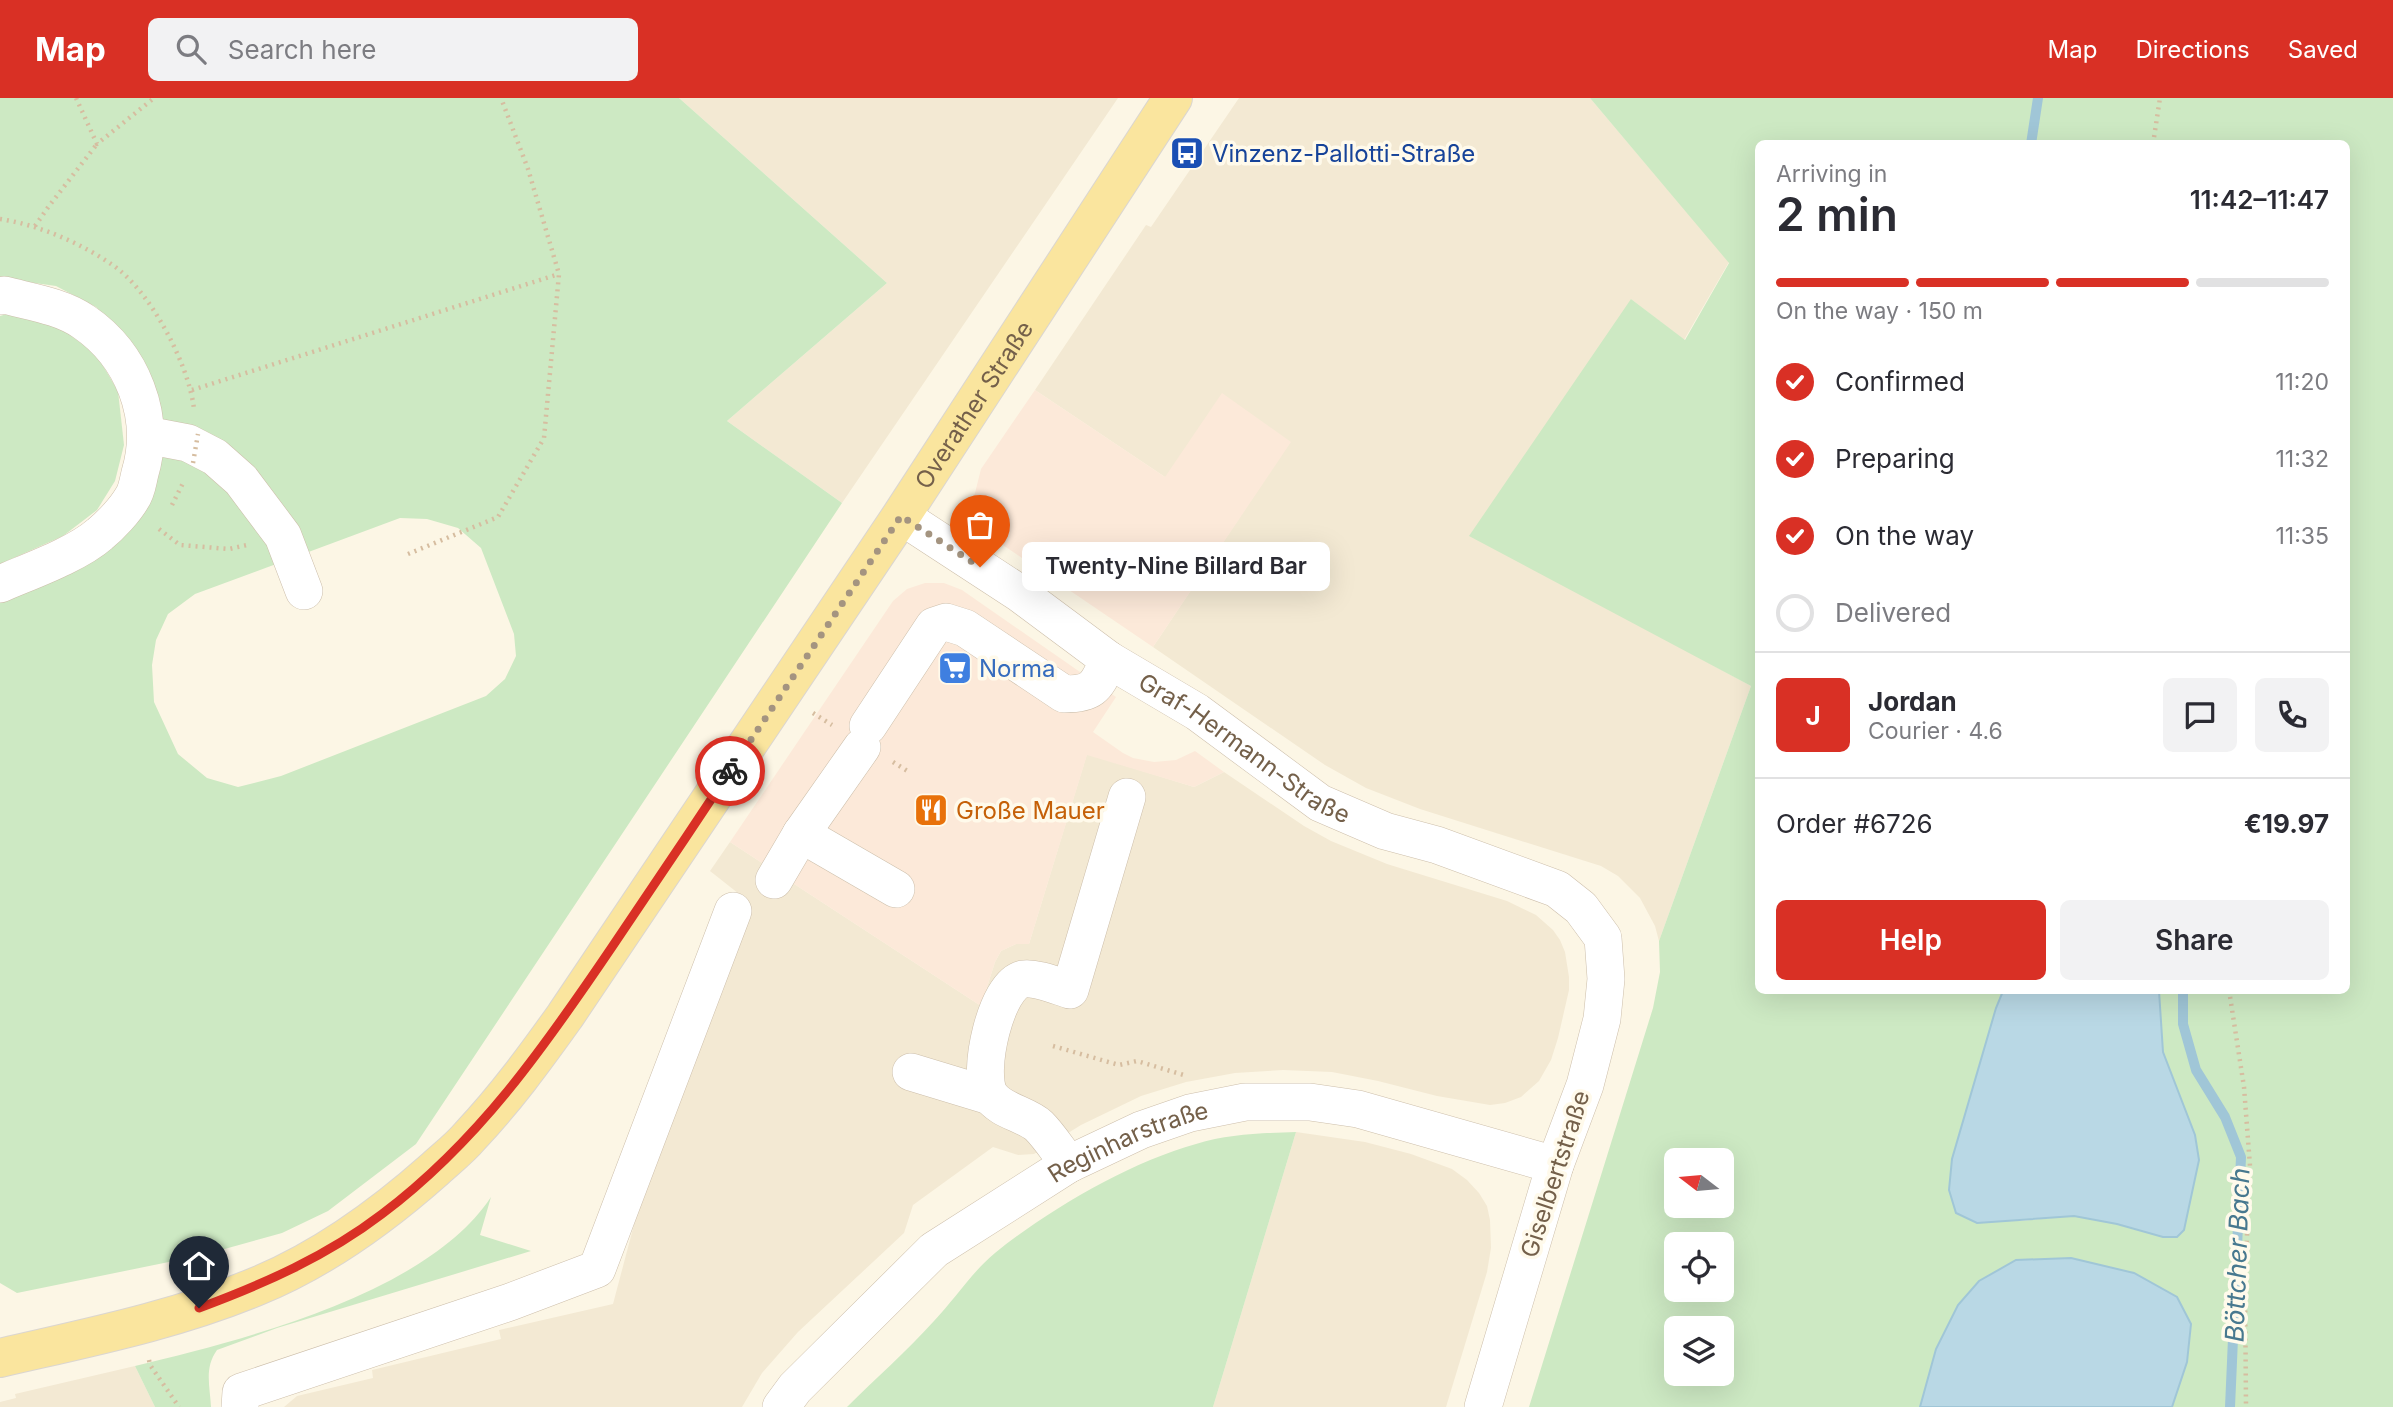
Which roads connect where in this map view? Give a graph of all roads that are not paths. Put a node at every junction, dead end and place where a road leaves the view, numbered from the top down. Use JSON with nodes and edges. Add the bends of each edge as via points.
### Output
{"nodes":[{"id":1,"x":1173,"y":98,"type":"edge"},
{"id":2,"x":0,"y":296,"type":"edge"},
{"id":3,"x":146,"y":435,"type":"junction"},
{"id":4,"x":901,"y":516,"type":"junction"},
{"id":5,"x":0,"y":584,"type":"edge"},
{"id":6,"x":304,"y":591,"type":"dead end"},
{"id":7,"x":1109,"y":660,"type":"junction"},
{"id":8,"x":1127,"y":797,"type":"dead end"},
{"id":9,"x":802,"y":834,"type":"junction"},
{"id":10,"x":774,"y":880,"type":"dead end"},
{"id":11,"x":896,"y":889,"type":"dead end"},
{"id":12,"x":733,"y":911,"type":"dead end"},
{"id":13,"x":1603,"y":938,"type":"joint"},
{"id":14,"x":911,"y":1072,"type":"dead end"},
{"id":15,"x":990,"y":1096,"type":"junction"},
{"id":16,"x":1069,"y":1164,"type":"junction"},
{"id":17,"x":1555,"y":1165,"type":"junction"},
{"id":18,"x":0,"y":1358,"type":"edge"},
{"id":19,"x":240,"y":1407,"type":"edge"},
{"id":20,"x":781,"y":1407,"type":"edge"},
{"id":21,"x":1483,"y":1407,"type":"edge"}],
"edges":[{"from":1,"to":4,"type":"main road","name":"Overather Straße"},
{"from":2,"to":3,"type":"street","via":[[52,306],[101,335],[115,350],[140,396]]},
{"from":3,"to":5,"type":"street","via":[[134,497],[100,535]]},
{"from":3,"to":6,"type":"street","via":[[188,443],[215,457],[241,480],[283,536]]},
{"from":4,"to":7,"type":"street","name":"Graf-Hermann-Straße","via":[[1019,593]]},
{"from":4,"to":18,"type":"main road","name":"Overather Straße","via":[[565,1016],[520,1079],[468,1139],[383,1214],[303,1264],[255,1287],[142,1325]]},
{"from":7,"to":9,"type":"street","via":[[1096,685],[1083,694],[1064,694],[965,628],[946,622],[933,626]]},
{"from":7,"to":13,"type":"street","name":"Graf-Hermann-Straße","via":[[1197,712],[1320,803],[1385,831],[1557,889],[1581,908]]},
{"from":8,"to":15,"type":"street","via":[[1070,990],[1022,979],[1012,985],[997,1011],[984,1079]]},
{"from":9,"to":10,"type":"street"},
{"from":9,"to":11,"type":"street"},
{"from":12,"to":19,"type":"street","via":[[597,1269],[241,1392]]},
{"from":13,"to":17,"type":"street","name":"Giselbertstraße","via":[[1606,979],[1602,1019],[1585,1085]]},
{"from":14,"to":15,"type":"street"},
{"from":15,"to":16,"type":"street","via":[[1038,1125]]},
{"from":16,"to":17,"type":"street","name":"Reginharstraße","via":[[1190,1113],[1271,1101],[1358,1109]]},
{"from":16,"to":20,"type":"street","name":"Reginharstraße","via":[[933,1250]]},
{"from":17,"to":21,"type":"street","name":"Giselbertstraße"}]}
